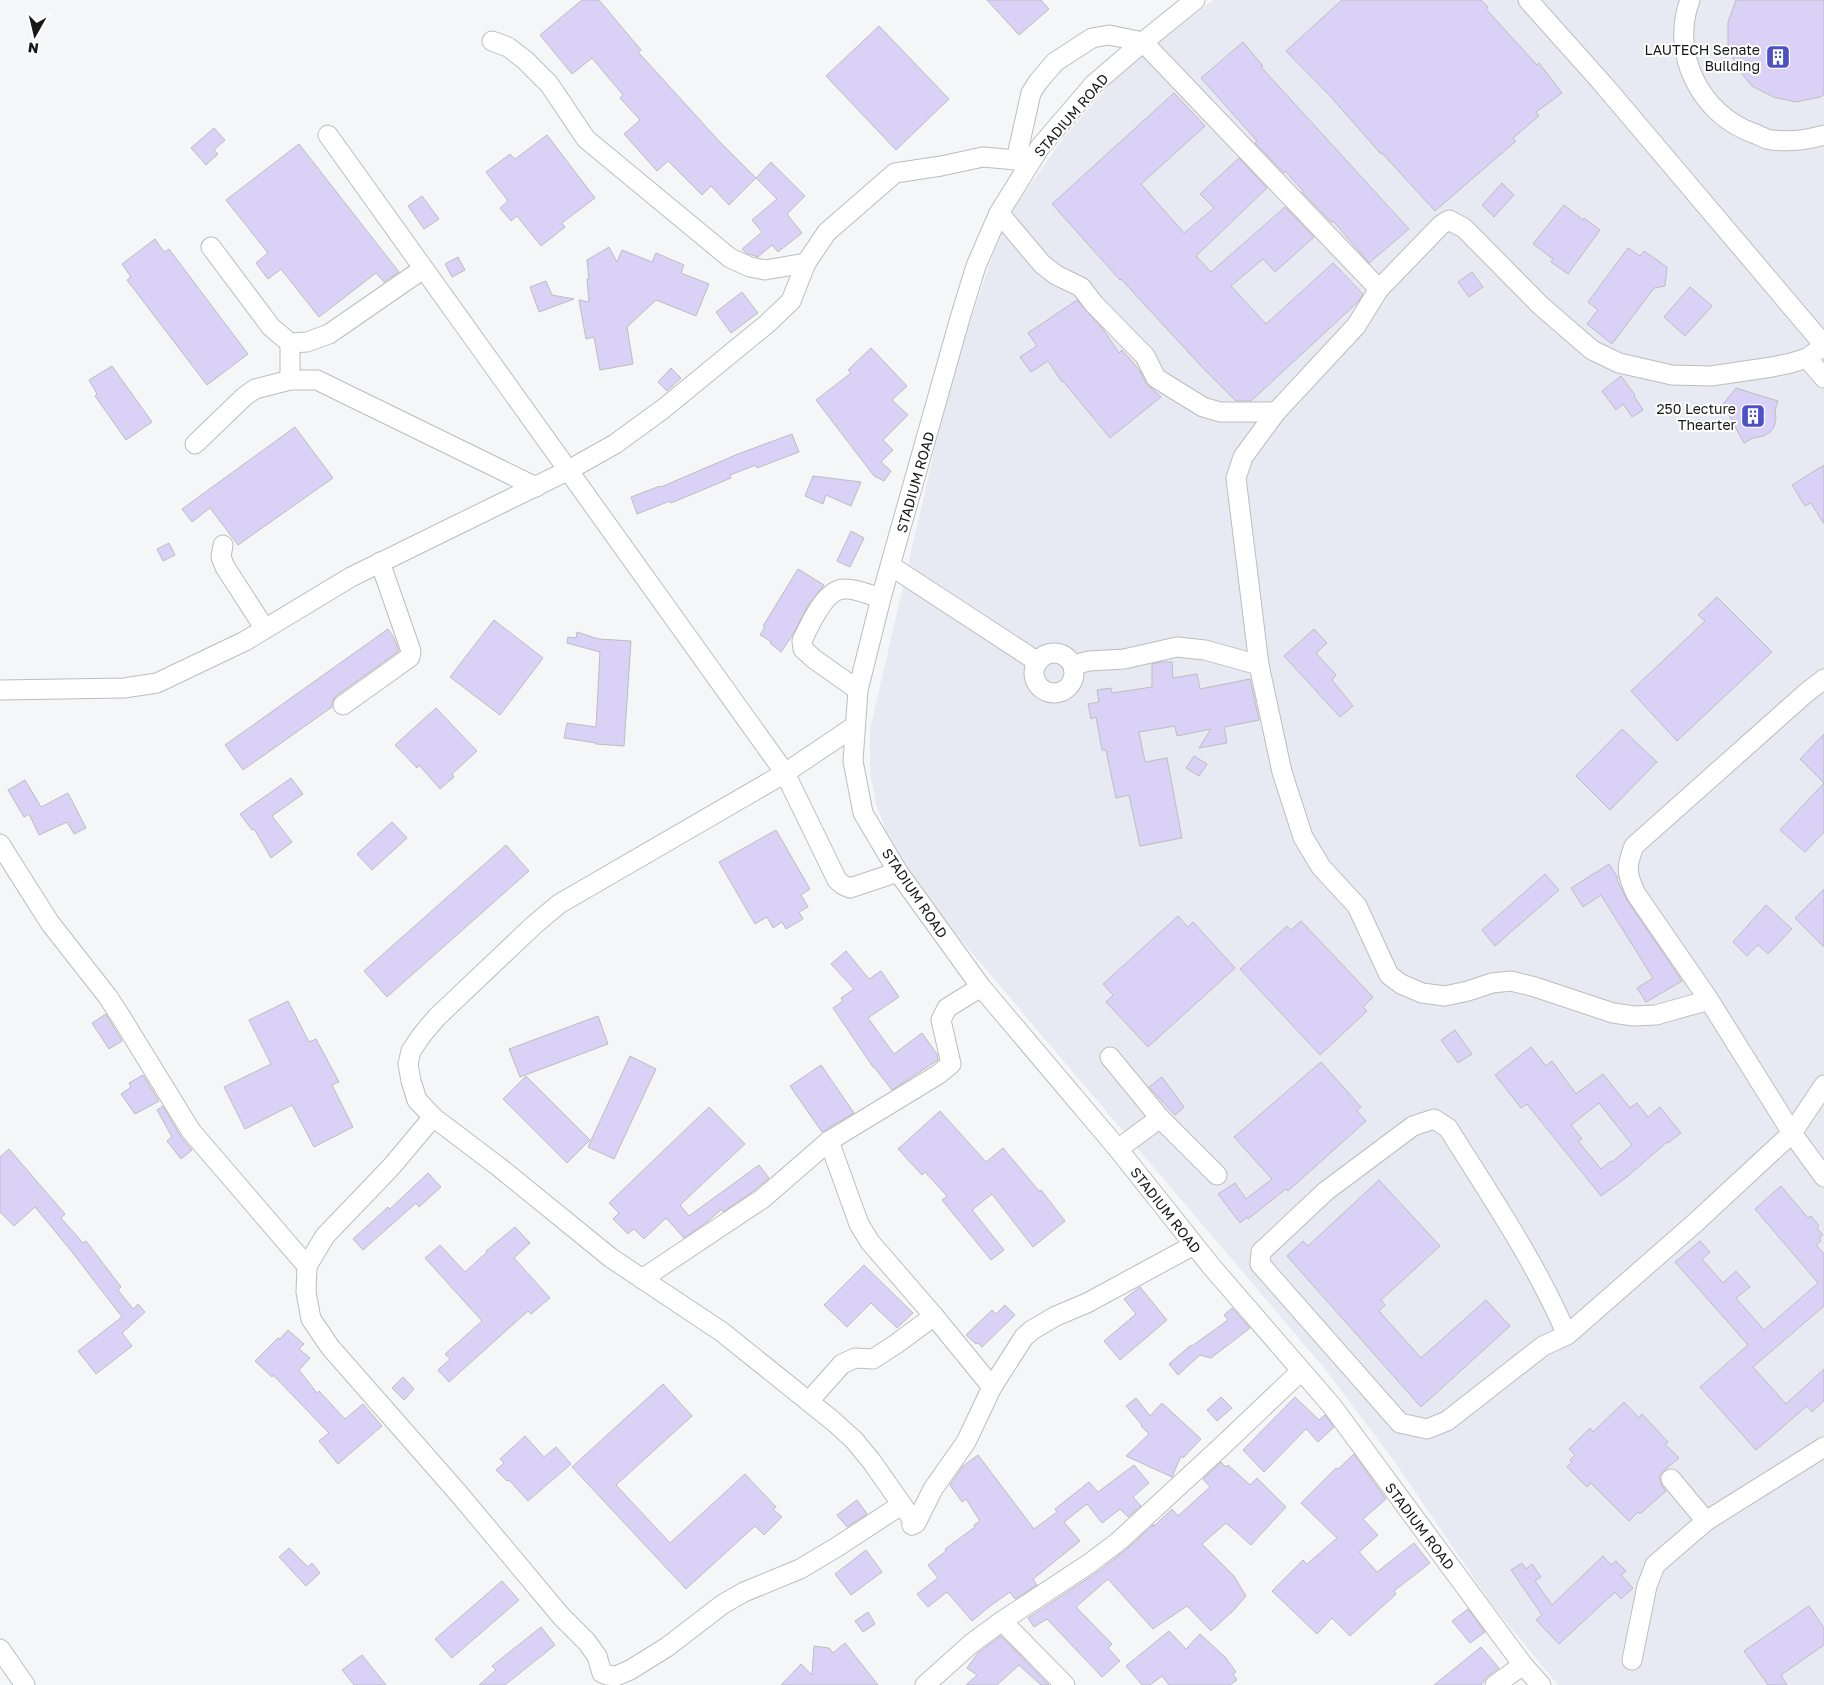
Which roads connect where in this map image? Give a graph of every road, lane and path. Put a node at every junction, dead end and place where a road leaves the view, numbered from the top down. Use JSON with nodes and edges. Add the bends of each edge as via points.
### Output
{"nodes":[{"id":1,"x":1195,"y":0,"type":"edge"},
{"id":2,"x":1528,"y":0,"type":"edge"},
{"id":3,"x":1690,"y":0,"type":"edge"},
{"id":4,"x":492,"y":42,"type":"dead end"},
{"id":5,"x":1143,"y":42,"type":"junction"},
{"id":6,"x":328,"y":135,"type":"dead end"},
{"id":7,"x":1824,"y":135,"type":"edge"},
{"id":8,"x":1023,"y":162,"type":"junction"},
{"id":9,"x":1000,"y":214,"type":"junction"},
{"id":10,"x":211,"y":247,"type":"dead end"},
{"id":11,"x":806,"y":263,"type":"junction"},
{"id":12,"x":423,"y":269,"type":"junction"},
{"id":13,"x":1379,"y":289,"type":"junction"},
{"id":14,"x":290,"y":343,"type":"junction"},
{"id":15,"x":1824,"y":346,"type":"edge"},
{"id":16,"x":1807,"y":358,"type":"junction"},
{"id":17,"x":1824,"y":378,"type":"edge"},
{"id":18,"x":290,"y":380,"type":"junction"},
{"id":19,"x":1276,"y":412,"type":"junction"},
{"id":20,"x":195,"y":444,"type":"dead end"},
{"id":21,"x":567,"y":471,"type":"junction"},
{"id":22,"x":536,"y":487,"type":"junction"},
{"id":23,"x":223,"y":545,"type":"dead end"},
{"id":24,"x":380,"y":562,"type":"junction"},
{"id":25,"x":891,"y":566,"type":"junction"},
{"id":26,"x":882,"y":598,"type":"junction"},
{"id":27,"x":266,"y":629,"type":"junction"},
{"id":28,"x":1038,"y":662,"type":"junction"},
{"id":29,"x":1073,"y":665,"type":"junction"},
{"id":30,"x":1259,"y":665,"type":"junction"},
{"id":31,"x":1824,"y":679,"type":"edge"},
{"id":32,"x":0,"y":690,"type":"edge"},
{"id":33,"x":858,"y":690,"type":"junction"},
{"id":34,"x":343,"y":705,"type":"dead end"},
{"id":35,"x":856,"y":726,"type":"junction"},
{"id":36,"x":785,"y":773,"type":"junction"},
{"id":37,"x":0,"y":844,"type":"edge"},
{"id":38,"x":898,"y":872,"type":"junction"},
{"id":39,"x":982,"y":988,"type":"junction"},
{"id":40,"x":1709,"y":1000,"type":"junction"},
{"id":41,"x":1110,"y":1057,"type":"dead end"},
{"id":42,"x":1824,"y":1084,"type":"edge"},
{"id":43,"x":433,"y":1117,"type":"junction"},
{"id":44,"x":1160,"y":1118,"type":"junction"},
{"id":45,"x":1792,"y":1133,"type":"junction"},
{"id":46,"x":829,"y":1141,"type":"junction"},
{"id":47,"x":1118,"y":1149,"type":"junction"},
{"id":48,"x":1217,"y":1174,"type":"dead end"},
{"id":49,"x":1824,"y":1177,"type":"edge"},
{"id":50,"x":1194,"y":1245,"type":"junction"},
{"id":51,"x":307,"y":1266,"type":"junction"},
{"id":52,"x":642,"y":1279,"type":"junction"},
{"id":53,"x":934,"y":1316,"type":"junction"},
{"id":54,"x":1567,"y":1335,"type":"junction"},
{"id":55,"x":1301,"y":1371,"type":"junction"},
{"id":56,"x":992,"y":1386,"type":"junction"},
{"id":57,"x":809,"y":1401,"type":"junction"},
{"id":58,"x":1824,"y":1447,"type":"edge"},
{"id":59,"x":1671,"y":1479,"type":"dead end"},
{"id":60,"x":901,"y":1505,"type":"junction"},
{"id":61,"x":1706,"y":1521,"type":"junction"},
{"id":62,"x":1002,"y":1620,"type":"junction"},
{"id":63,"x":0,"y":1649,"type":"edge"},
{"id":64,"x":1632,"y":1660,"type":"dead end"},
{"id":65,"x":1523,"y":1665,"type":"junction"},
{"id":66,"x":25,"y":1685,"type":"edge"},
{"id":67,"x":925,"y":1685,"type":"edge"},
{"id":68,"x":1065,"y":1685,"type":"edge"},
{"id":69,"x":1496,"y":1685,"type":"edge"},
{"id":70,"x":1541,"y":1685,"type":"edge"}],
"edges":[{"from":1,"to":5,"type":"street","name":"STADIUM ROAD"},
{"from":2,"to":15,"type":"street"},
{"from":3,"to":7,"type":"street","via":[[1685,14],[1684,47],[1693,80],[1712,107],[1738,128],[1770,140],[1804,141]]},
{"from":4,"to":11,"type":"street","via":[[508,47],[549,84],[586,139],[730,258],[764,270]]},
{"from":5,"to":8,"type":"street","name":"STADIUM ROAD","via":[[1094,84]]},
{"from":5,"to":8,"type":"street","via":[[1108,35],[1092,38],[1055,62],[1031,93]]},
{"from":5,"to":13,"type":"street"},
{"from":6,"to":12,"type":"street"},
{"from":8,"to":9,"type":"street","name":"STADIUM ROAD"},
{"from":8,"to":11,"type":"street","via":[[983,157],[895,173],[827,232]]},
{"from":9,"to":19,"type":"street","via":[[1042,264],[1081,287],[1145,356],[1156,378],[1203,407],[1220,412]]},
{"from":9,"to":25,"type":"street","name":"STADIUM ROAD","via":[[976,266]]},
{"from":10,"to":14,"type":"street","via":[[271,327]]},
{"from":11,"to":21,"type":"street","via":[[791,300],[768,323],[663,409],[615,444]]},
{"from":12,"to":14,"type":"street","via":[[329,334],[307,342]]},
{"from":12,"to":21,"type":"street"},
{"from":13,"to":16,"type":"street","via":[[1449,220],[1464,228],[1540,305],[1592,350],[1619,362],[1672,375],[1712,376]]},
{"from":13,"to":19,"type":"street","via":[[1356,326]]},
{"from":14,"to":18,"type":"street"},
{"from":15,"to":16,"type":"street"},
{"from":16,"to":17,"type":"street"},
{"from":18,"to":20,"type":"street","via":[[256,389],[245,396]]},
{"from":18,"to":22,"type":"street","via":[[317,380]]},
{"from":19,"to":30,"type":"street","via":[[1243,457],[1236,478]]},
{"from":21,"to":22,"type":"street"},
{"from":21,"to":36,"type":"street"},
{"from":22,"to":24,"type":"street"},
{"from":23,"to":27,"type":"street","via":[[221,557],[225,567]]},
{"from":24,"to":27,"type":"street"},
{"from":24,"to":34,"type":"street","via":[[410,657]]},
{"from":25,"to":26,"type":"street","name":"STADIUM ROAD"},
{"from":25,"to":28,"type":"street"},
{"from":26,"to":33,"type":"street","name":"STADIUM ROAD"},
{"from":26,"to":33,"type":"street","via":[[844,588],[836,590],[828,595],[802,641],[803,649],[814,659]]},
{"from":27,"to":32,"type":"street","via":[[157,684],[124,688]]},
{"from":28,"to":29,"type":"street","via":[[1056,653]]},
{"from":28,"to":29,"type":"street","via":[[1036,682],[1052,694],[1071,685],[1075,672]]},
{"from":29,"to":30,"type":"street","via":[[1124,659],[1177,647],[1205,650]]},
{"from":30,"to":40,"type":"street","via":[[1282,772],[1304,837],[1321,867],[1357,906],[1389,975],[1401,984],[1422,993],[1445,996],[1492,982],[1511,981],[1614,1013],[1634,1016],[1656,1015]]},
{"from":31,"to":40,"type":"street","via":[[1634,846],[1628,863],[1628,877],[1636,894]]},
{"from":33,"to":35,"type":"street","name":"STADIUM ROAD"},
{"from":35,"to":36,"type":"street"},
{"from":35,"to":38,"type":"street","name":"STADIUM ROAD","via":[[852,761],[863,813]]},
{"from":36,"to":38,"type":"street","via":[[840,883],[853,887]]},
{"from":36,"to":43,"type":"street","via":[[559,904],[437,1017],[411,1051],[408,1064],[417,1100]]},
{"from":37,"to":51,"type":"street","via":[[50,923],[108,997],[191,1131]]},
{"from":38,"to":39,"type":"street","name":"STADIUM ROAD"},
{"from":39,"to":46,"type":"street","via":[[947,1008],[941,1020],[951,1064]]},
{"from":39,"to":47,"type":"street","name":"STADIUM ROAD"},
{"from":40,"to":45,"type":"street"},
{"from":41,"to":44,"type":"street"},
{"from":42,"to":45,"type":"street"},
{"from":43,"to":51,"type":"street","via":[[392,1166],[324,1236]]},
{"from":43,"to":52,"type":"street"},
{"from":44,"to":47,"type":"street"},
{"from":44,"to":48,"type":"street"},
{"from":45,"to":49,"type":"street"},
{"from":45,"to":54,"type":"street"},
{"from":46,"to":52,"type":"street","via":[[762,1200]]},
{"from":46,"to":53,"type":"street","via":[[859,1224],[870,1242]]},
{"from":47,"to":50,"type":"street","name":"STADIUM ROAD"},
{"from":50,"to":55,"type":"street","name":"STADIUM ROAD"},
{"from":50,"to":56,"type":"street","via":[[1032,1330]]},
{"from":51,"to":60,"type":"street","via":[[306,1292],[312,1319],[330,1347],[586,1641],[597,1656],[602,1673],[616,1676],[630,1670],[667,1647],[723,1604],[800,1569]]},
{"from":52,"to":57,"type":"street","via":[[722,1332]]},
{"from":53,"to":56,"type":"street"},
{"from":53,"to":57,"type":"street","via":[[873,1358],[855,1358],[842,1364]]},
{"from":54,"to":54,"type":"street","via":[[1515,1234],[1448,1128],[1434,1119],[1413,1126],[1326,1191],[1259,1257],[1260,1264],[1400,1423],[1427,1428],[1447,1421],[1543,1346]]},
{"from":55,"to":62,"type":"street","via":[[1118,1541]]},
{"from":55,"to":65,"type":"street","name":"STADIUM ROAD","via":[[1332,1406]]},
{"from":56,"to":60,"type":"street","via":[[966,1442],[933,1490],[916,1523],[912,1525],[912,1519]]},
{"from":57,"to":60,"type":"street","via":[[854,1440]]},
{"from":58,"to":61,"type":"street"},
{"from":59,"to":61,"type":"street"},
{"from":61,"to":64,"type":"street","via":[[1655,1565],[1647,1586]]},
{"from":62,"to":67,"type":"street"},
{"from":62,"to":68,"type":"street"},
{"from":63,"to":66,"type":"street"},
{"from":65,"to":69,"type":"street"},
{"from":65,"to":70,"type":"street","name":"STADIUM ROAD"}]}
